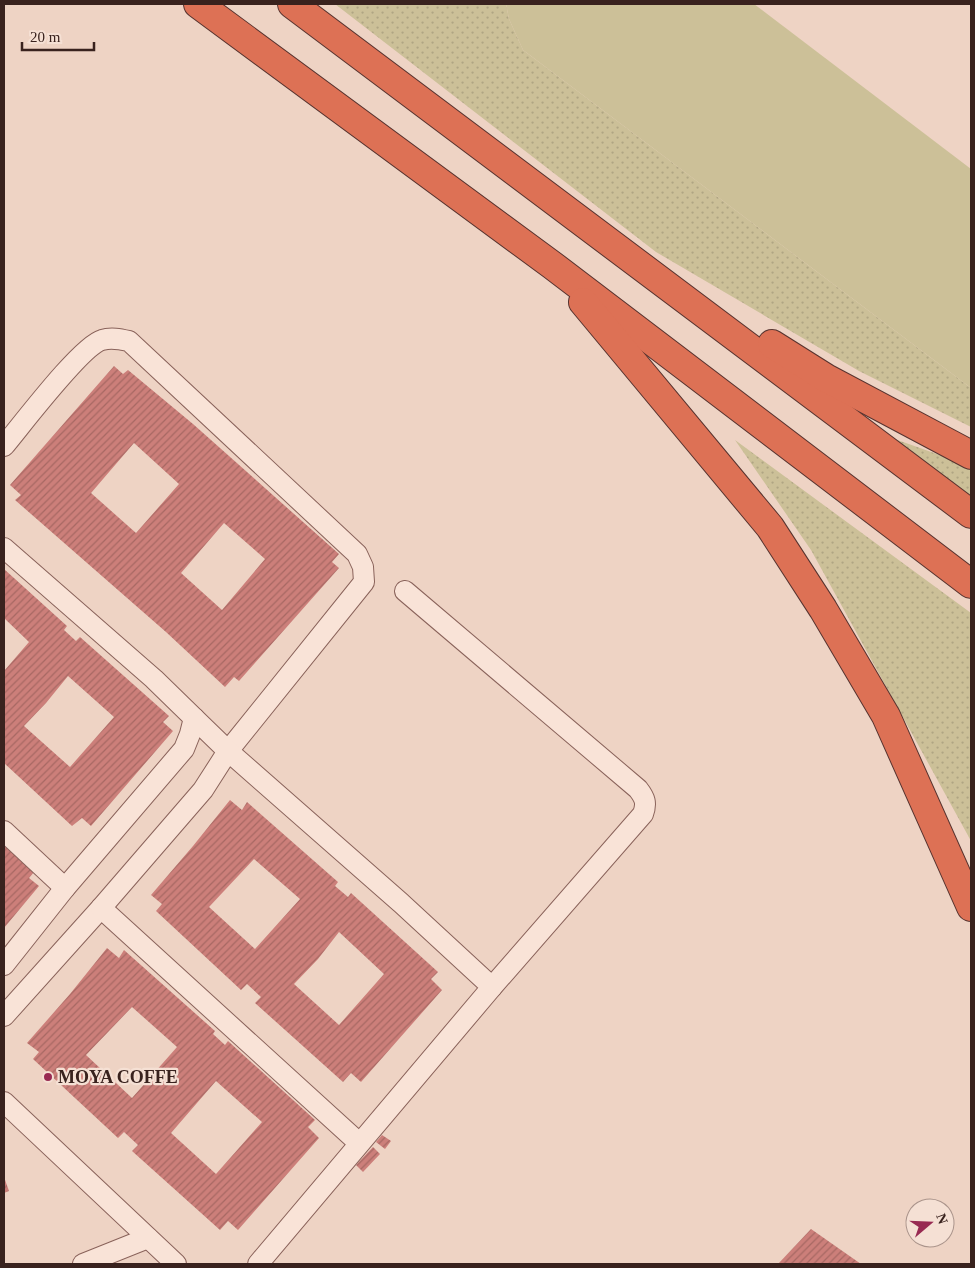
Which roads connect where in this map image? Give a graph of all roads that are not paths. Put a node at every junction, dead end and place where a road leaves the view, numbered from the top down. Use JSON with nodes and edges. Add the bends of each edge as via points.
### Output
{"nodes":[{"id":1,"x":198,"y":4,"type":"edge"},
{"id":2,"x":292,"y":4,"type":"edge"},
{"id":3,"x":590,"y":228,"type":"junction"},
{"id":4,"x":552,"y":265,"type":"junction"},
{"id":5,"x":4,"y":446,"type":"edge"},
{"id":6,"x":971,"y":455,"type":"edge"},
{"id":7,"x":971,"y":514,"type":"edge"},
{"id":8,"x":4,"y":548,"type":"edge"},
{"id":9,"x":971,"y":584,"type":"edge"},
{"id":10,"x":405,"y":591,"type":"dead end"},
{"id":11,"x":194,"y":718,"type":"junction"},
{"id":12,"x":228,"y":751,"type":"junction"},
{"id":13,"x":4,"y":832,"type":"edge"},
{"id":14,"x":65,"y":888,"type":"junction"},
{"id":15,"x":971,"y":907,"type":"edge"},
{"id":16,"x":101,"y":908,"type":"junction"},
{"id":17,"x":4,"y":965,"type":"edge"},
{"id":18,"x":492,"y":988,"type":"junction"},
{"id":19,"x":4,"y":1016,"type":"edge"},
{"id":20,"x":4,"y":1102,"type":"edge"},
{"id":21,"x":359,"y":1143,"type":"junction"},
{"id":22,"x":148,"y":1238,"type":"junction"},
{"id":23,"x":83,"y":1264,"type":"edge"},
{"id":24,"x":176,"y":1264,"type":"edge"},
{"id":25,"x":258,"y":1264,"type":"edge"}],
"edges":[{"from":1,"to":4,"type":"highway"},
{"from":2,"to":3,"type":"highway"},
{"from":3,"to":6,"type":"highway","via":[[826,378]]},
{"from":3,"to":7,"type":"highway"},
{"from":4,"to":9,"type":"highway"},
{"from":4,"to":15,"type":"highway","via":[[770,527],[886,716]]},
{"from":5,"to":12,"type":"street","via":[[88,348],[101,340],[129,341],[357,554],[363,567],[364,582]]},
{"from":8,"to":11,"type":"street"},
{"from":10,"to":18,"type":"street","via":[[638,789],[646,805],[643,814]]},
{"from":11,"to":12,"type":"street"},
{"from":11,"to":14,"type":"street","via":[[184,748]]},
{"from":12,"to":16,"type":"street","via":[[203,790]]},
{"from":12,"to":18,"type":"street"},
{"from":13,"to":14,"type":"street"},
{"from":14,"to":17,"type":"street"},
{"from":16,"to":19,"type":"street"},
{"from":16,"to":21,"type":"street"},
{"from":18,"to":21,"type":"street"},
{"from":20,"to":22,"type":"street"},
{"from":21,"to":25,"type":"street"},
{"from":22,"to":23,"type":"street"},
{"from":22,"to":24,"type":"street"}]}
